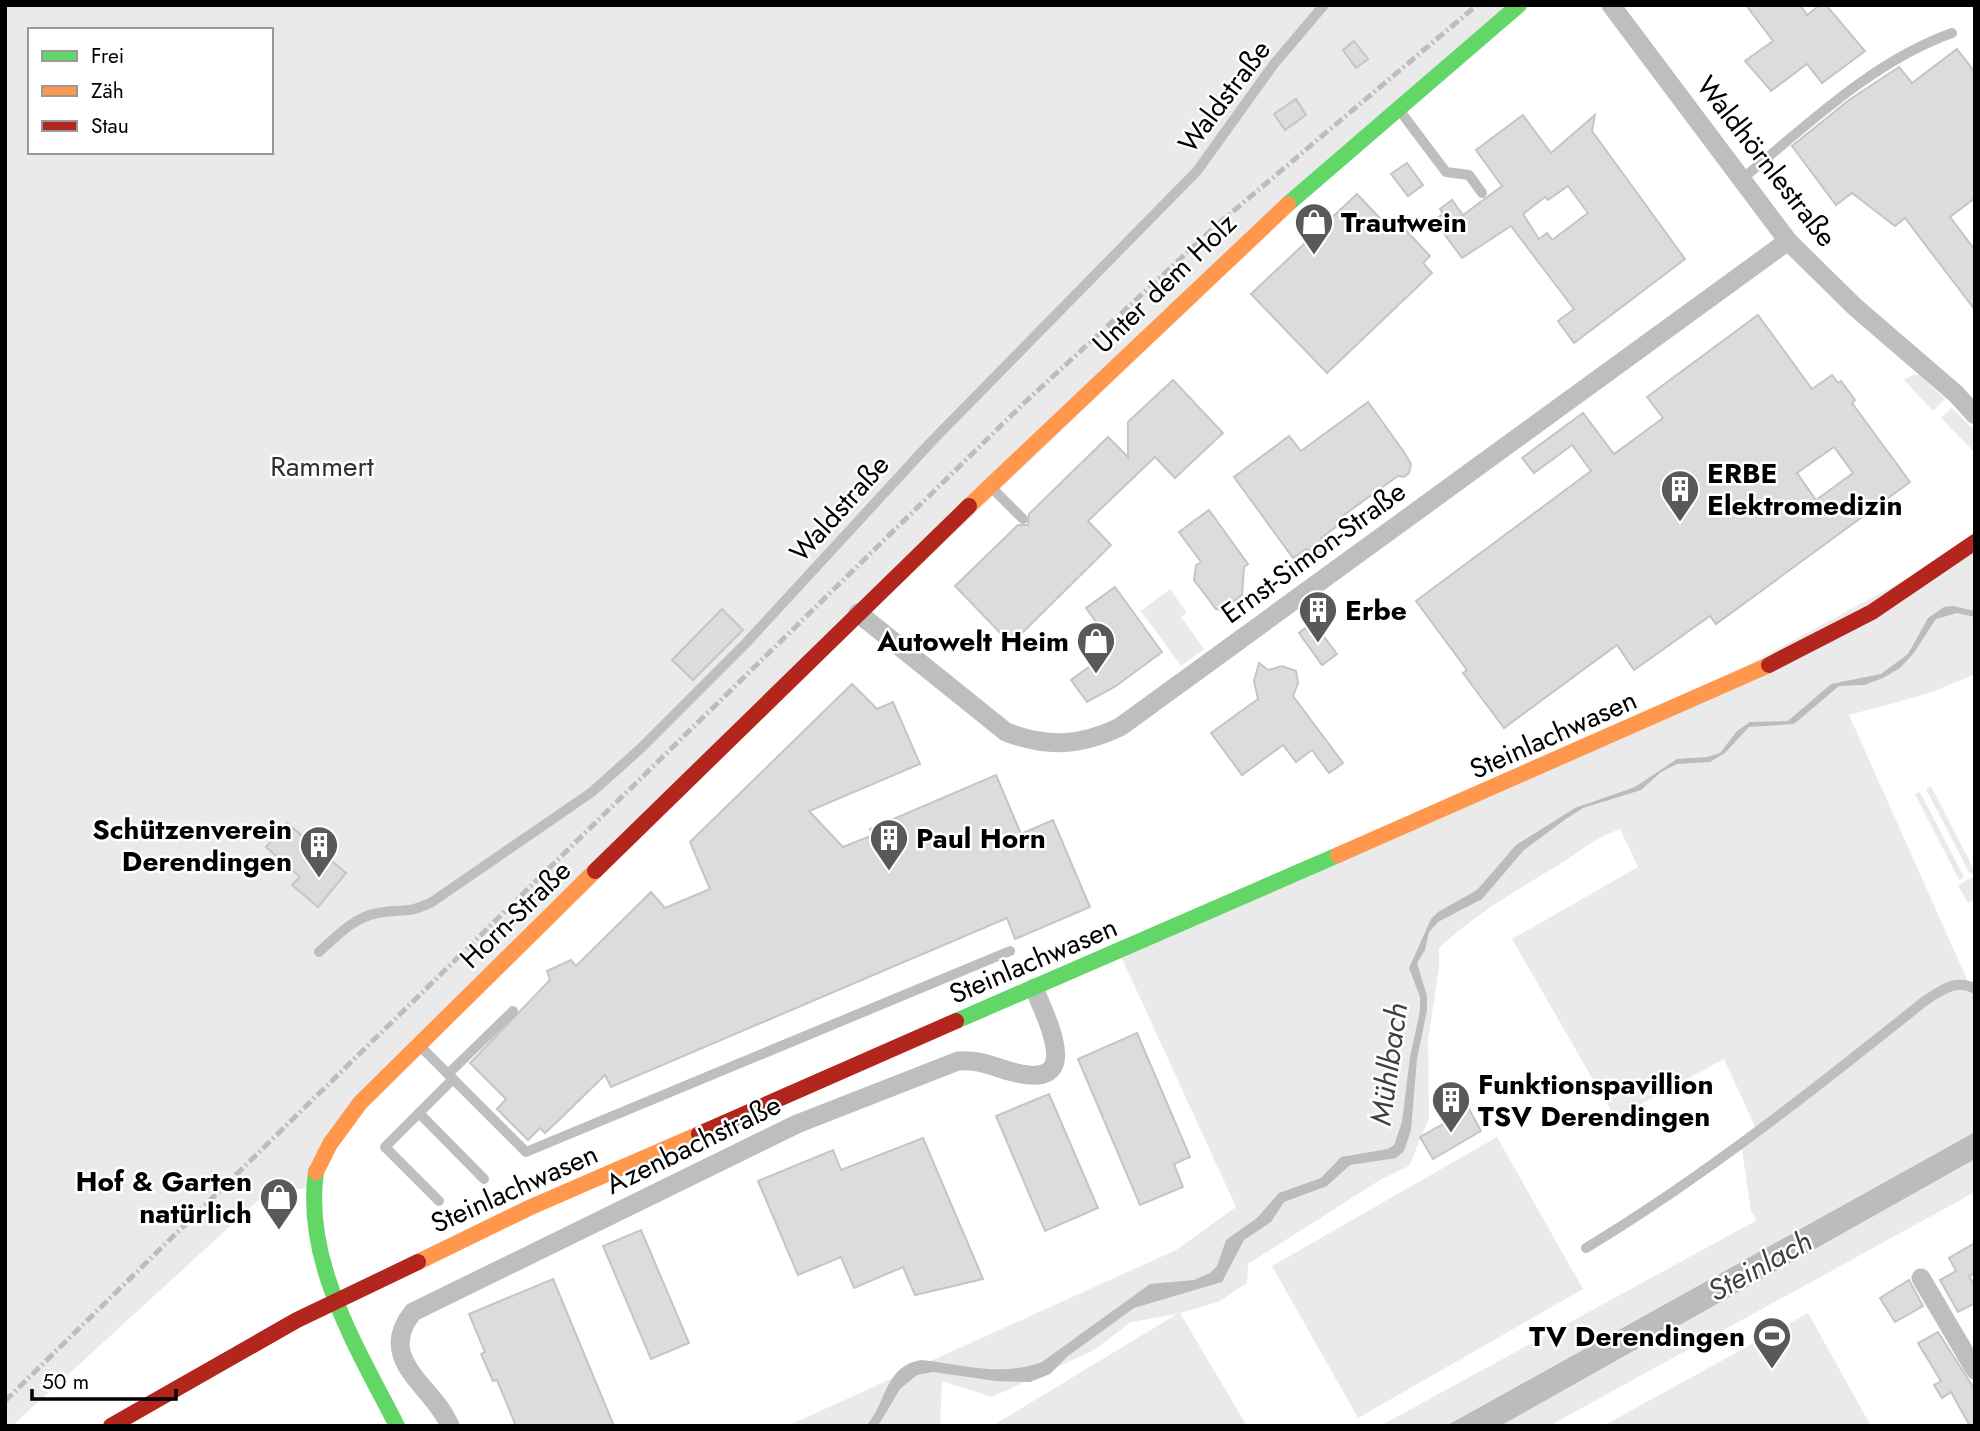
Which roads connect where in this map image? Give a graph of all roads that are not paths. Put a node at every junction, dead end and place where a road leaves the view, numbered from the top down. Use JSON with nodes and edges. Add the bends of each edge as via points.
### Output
{"nodes":[{"id":1,"x":1324,"y":5,"type":"edge"},
{"id":2,"x":1519,"y":5,"type":"edge"},
{"id":3,"x":1612,"y":5,"type":"edge"},
{"id":4,"x":1952,"y":33,"type":"dead end"},
{"id":5,"x":1398,"y":107,"type":"junction"},
{"id":6,"x":1742,"y":179,"type":"junction"},
{"id":7,"x":1482,"y":193,"type":"dead end"},
{"id":8,"x":1788,"y":241,"type":"junction"},
{"id":9,"x":1956,"y":394,"type":"junction"},
{"id":10,"x":1975,"y":403,"type":"edge"},
{"id":11,"x":1975,"y":415,"type":"edge"},
{"id":12,"x":990,"y":486,"type":"junction"},
{"id":13,"x":1023,"y":519,"type":"dead end"},
{"id":14,"x":1975,"y":542,"type":"edge"},
{"id":15,"x":859,"y":613,"type":"junction"},
{"id":16,"x":1010,"y":951,"type":"dead end"},
{"id":17,"x":319,"y":952,"type":"dead end"},
{"id":18,"x":1034,"y":988,"type":"junction"},
{"id":19,"x":1975,"y":989,"type":"edge"},
{"id":20,"x":513,"y":1011,"type":"dead end"},
{"id":21,"x":419,"y":1045,"type":"junction"},
{"id":22,"x":451,"y":1077,"type":"junction"},
{"id":23,"x":419,"y":1113,"type":"junction"},
{"id":24,"x":484,"y":1179,"type":"dead end"},
{"id":25,"x":439,"y":1201,"type":"dead end"},
{"id":26,"x":1586,"y":1248,"type":"dead end"},
{"id":27,"x":1921,"y":1278,"type":"dead end"},
{"id":28,"x":337,"y":1299,"type":"junction"},
{"id":29,"x":1975,"y":1370,"type":"edge"},
{"id":30,"x":111,"y":1426,"type":"edge"},
{"id":31,"x":397,"y":1426,"type":"edge"},
{"id":32,"x":450,"y":1426,"type":"edge"}],
"edges":[{"from":1,"to":17,"type":"lane","name":"Waldstraße","via":[[1274,64],[1197,171],[640,749],[592,792],[432,902],[412,912],[362,918]]},
{"from":2,"to":5,"type":"street","name":"Unter dem Holz"},
{"from":3,"to":6,"type":"street","name":"Waldhörnlestraße"},
{"from":4,"to":6,"type":"lane","via":[[1921,43],[1827,108]]},
{"from":5,"to":7,"type":"lane","via":[[1447,172],[1469,175]]},
{"from":5,"to":12,"type":"street","name":"Unter dem Holz","via":[[1254,233]]},
{"from":6,"to":8,"type":"street","name":"Waldhörnlestraße"},
{"from":8,"to":9,"type":"street","name":"Waldhörnlestraße","via":[[1855,307]]},
{"from":8,"to":15,"type":"street","name":"Ernst-Simon-Straße","via":[[1120,727],[1093,739],[1063,745],[1031,742],[1006,732]]},
{"from":9,"to":10,"type":"street","name":"Waldhörnlestraße"},
{"from":9,"to":11,"type":"street","name":"Waldhörnlestraße"},
{"from":12,"to":13,"type":"lane"},
{"from":12,"to":15,"type":"street","name":"Unter dem Holz"},
{"from":14,"to":18,"type":"street","name":"Steinlachwasen","via":[[1872,612],[1748,676]]},
{"from":15,"to":21,"type":"street","name":"Horn-Straße"},
{"from":16,"to":22,"type":"lane","via":[[526,1152]]},
{"from":18,"to":28,"type":"street","name":"Steinlachwasen","via":[[551,1198]]},
{"from":18,"to":32,"type":"street","name":"Azenbachstraße","via":[[1056,1045],[1054,1067],[1035,1075],[978,1059],[958,1061],[797,1124],[413,1312],[403,1325],[400,1341],[405,1362]]},
{"from":19,"to":26,"type":"lane","via":[[1949,986],[1927,999],[1732,1150]]},
{"from":20,"to":22,"type":"lane"},
{"from":21,"to":22,"type":"lane"},
{"from":21,"to":28,"type":"street","name":"Horn-Straße","via":[[359,1103],[316,1173],[312,1213]]},
{"from":22,"to":23,"type":"lane"},
{"from":23,"to":24,"type":"lane"},
{"from":23,"to":25,"type":"lane","via":[[384,1147]]},
{"from":27,"to":29,"type":"street"},
{"from":28,"to":30,"type":"street","name":"Steinlachwasen"},
{"from":28,"to":31,"type":"street","name":"Horn-Straße"}]}
